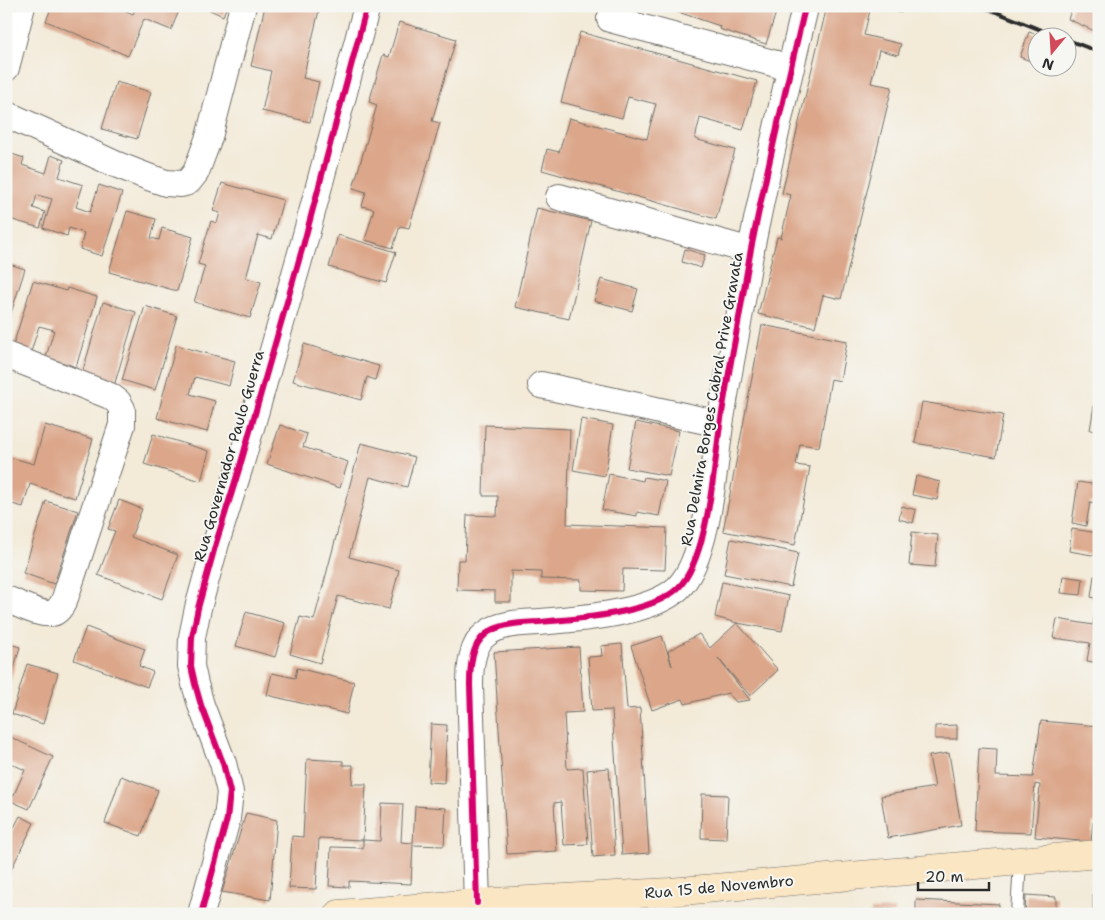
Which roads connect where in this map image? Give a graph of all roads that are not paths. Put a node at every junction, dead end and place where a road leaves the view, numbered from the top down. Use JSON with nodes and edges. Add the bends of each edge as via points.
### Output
{"nodes":[{"id":1,"x":22,"y":6,"type":"edge"},
{"id":2,"x":243,"y":6,"type":"edge"},
{"id":3,"x":368,"y":6,"type":"edge"},
{"id":4,"x":804,"y":12,"type":"dead end"},
{"id":5,"x":610,"y":19,"type":"dead end"},
{"id":6,"x":6,"y":68,"type":"edge"},
{"id":7,"x":791,"y":68,"type":"junction"},
{"id":8,"x":6,"y":114,"type":"edge"},
{"id":9,"x":559,"y":197,"type":"dead end"},
{"id":10,"x":751,"y":251,"type":"junction"},
{"id":11,"x":6,"y":355,"type":"edge"},
{"id":12,"x":541,"y":385,"type":"dead end"},
{"id":13,"x":720,"y":424,"type":"junction"},
{"id":14,"x":6,"y":599,"type":"edge"},
{"id":15,"x":1099,"y":854,"type":"edge"},
{"id":16,"x":1020,"y":861,"type":"junction"},
{"id":17,"x":477,"y":903,"type":"junction"},
{"id":18,"x":201,"y":914,"type":"edge"},
{"id":19,"x":339,"y":914,"type":"edge"},
{"id":20,"x":1017,"y":914,"type":"edge"}],
"edges":[{"from":1,"to":6,"type":"street"},
{"from":2,"to":8,"type":"street","via":[[209,137],[196,172],[185,183],[166,183],[151,178]]},
{"from":3,"to":18,"type":"street","name":"Rua Governador Paulo Guerra","via":[[192,637],[191,666],[195,684],[230,792],[227,819]]},
{"from":4,"to":7,"type":"street","name":"Rua Delmira Borges Cabral Prive Gravata"},
{"from":5,"to":7,"type":"street"},
{"from":7,"to":10,"type":"street","name":"Rua Delmira Borges Cabral Prive Gravata"},
{"from":9,"to":10,"type":"street"},
{"from":10,"to":13,"type":"street","name":"Rua Delmira Borges Cabral Prive Gravata"},
{"from":11,"to":14,"type":"street","via":[[104,393],[118,402],[122,409],[122,425],[62,606],[45,614]]},
{"from":12,"to":13,"type":"street"},
{"from":13,"to":17,"type":"street","name":"Rua Delmira Borges Cabral Prive Gravata","via":[[702,538],[695,561],[678,588],[642,608],[494,629],[484,635],[475,651],[470,685]]},
{"from":15,"to":16,"type":"main road","name":"Rua 15 de Novembro"},
{"from":16,"to":17,"type":"main road","name":"Rua 15 de Novembro","via":[[670,892]]},
{"from":16,"to":20,"type":"lane"},
{"from":17,"to":19,"type":"main road","name":"Rua 15 de Novembro"}]}
